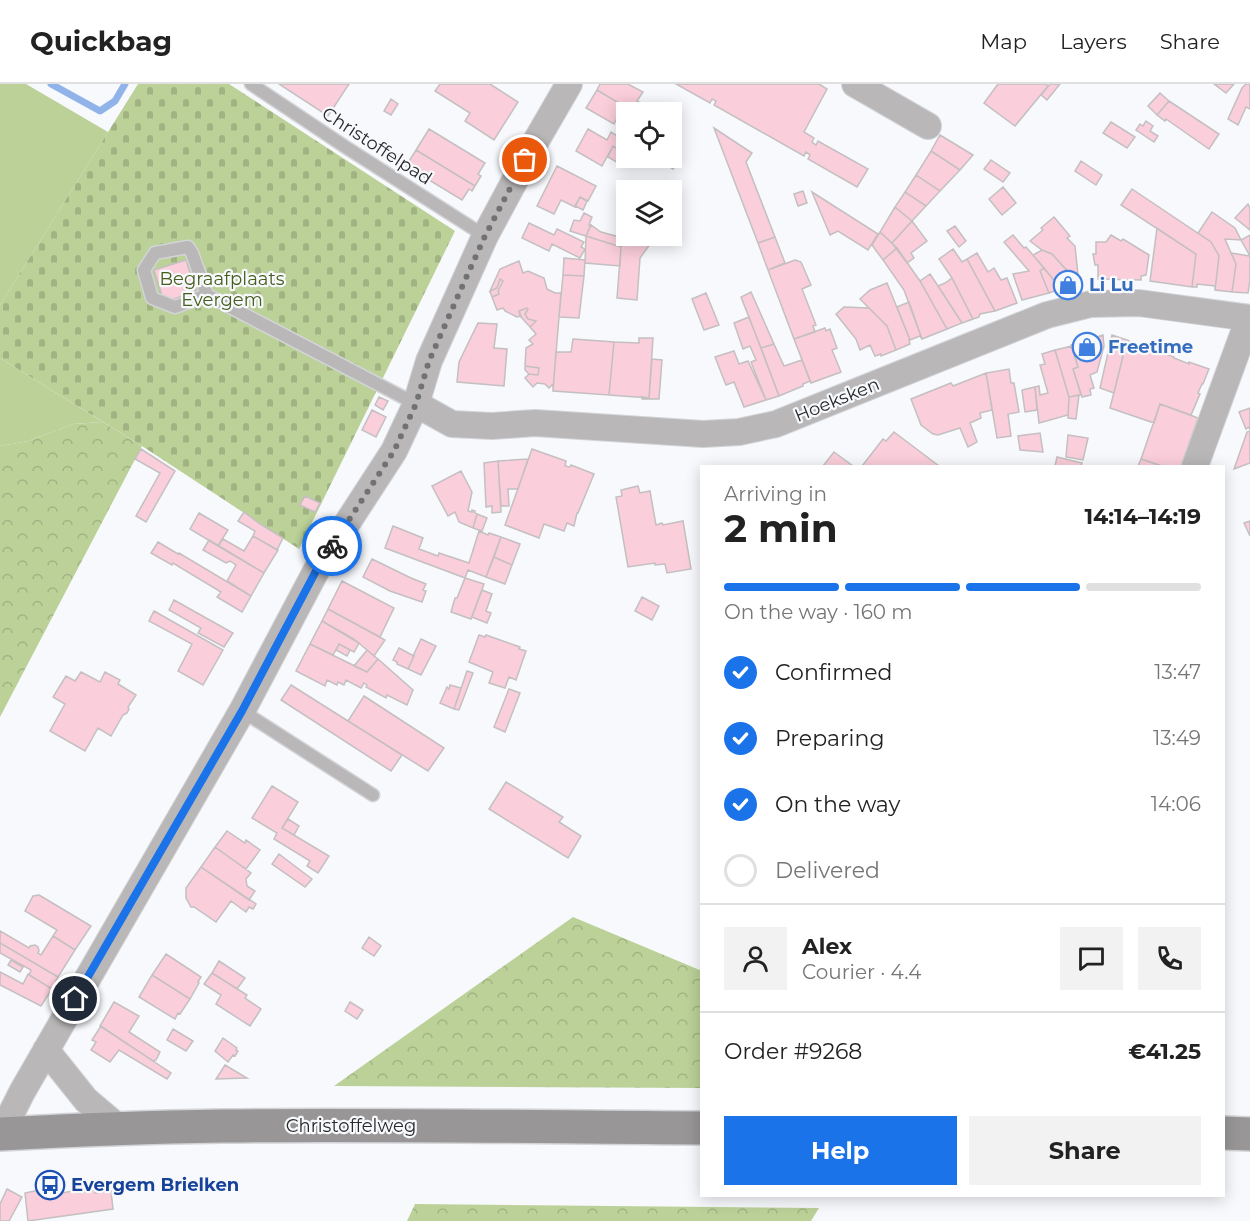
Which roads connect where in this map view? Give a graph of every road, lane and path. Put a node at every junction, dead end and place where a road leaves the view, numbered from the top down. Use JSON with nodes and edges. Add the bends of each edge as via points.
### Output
{"nodes":[{"id":1,"x":251,"y":84,"type":"edge"},
{"id":2,"x":569,"y":84,"type":"edge"},
{"id":3,"x":855,"y":84,"type":"edge"},
{"id":4,"x":928,"y":126,"type":"dead end"},
{"id":5,"x":485,"y":236,"type":"junction"},
{"id":6,"x":207,"y":294,"type":"junction"},
{"id":7,"x":1250,"y":318,"type":"edge"},
{"id":8,"x":416,"y":404,"type":"junction"},
{"id":9,"x":1194,"y":465,"type":"edge"},
{"id":10,"x":242,"y":711,"type":"junction"},
{"id":11,"x":373,"y":795,"type":"dead end"},
{"id":12,"x":46,"y":1050,"type":"junction"},
{"id":13,"x":119,"y":1128,"type":"junction"},
{"id":14,"x":700,"y":1128,"type":"edge"},
{"id":15,"x":1225,"y":1133,"type":"edge"},
{"id":16,"x":0,"y":1134,"type":"edge"},
{"id":17,"x":1250,"y":1134,"type":"edge"}],
"edges":[{"from":1,"to":5,"type":"lane","name":"Christoffelpad"},
{"from":2,"to":5,"type":"street"},
{"from":3,"to":4,"type":"street"},
{"from":5,"to":8,"type":"street","via":[[429,361]]},
{"from":6,"to":6,"type":"lane","via":[[175,307],[152,298],[144,270],[155,253],[188,247]]},
{"from":6,"to":8,"type":"lane"},
{"from":7,"to":8,"type":"street","name":"Hoeksken","via":[[1139,303],[1091,304],[1047,315],[776,424],[739,432],[703,434],[535,423],[452,424]]},
{"from":7,"to":9,"type":"street"},
{"from":8,"to":10,"type":"street","via":[[394,451],[316,571]]},
{"from":10,"to":11,"type":"lane"},
{"from":10,"to":12,"type":"street"},
{"from":12,"to":13,"type":"street","via":[[86,1100]]},
{"from":12,"to":16,"type":"street"},
{"from":13,"to":14,"type":"main road","name":"Christoffelweg"},
{"from":13,"to":16,"type":"main road","name":"Christoffelweg"},
{"from":15,"to":17,"type":"main road"}]}
